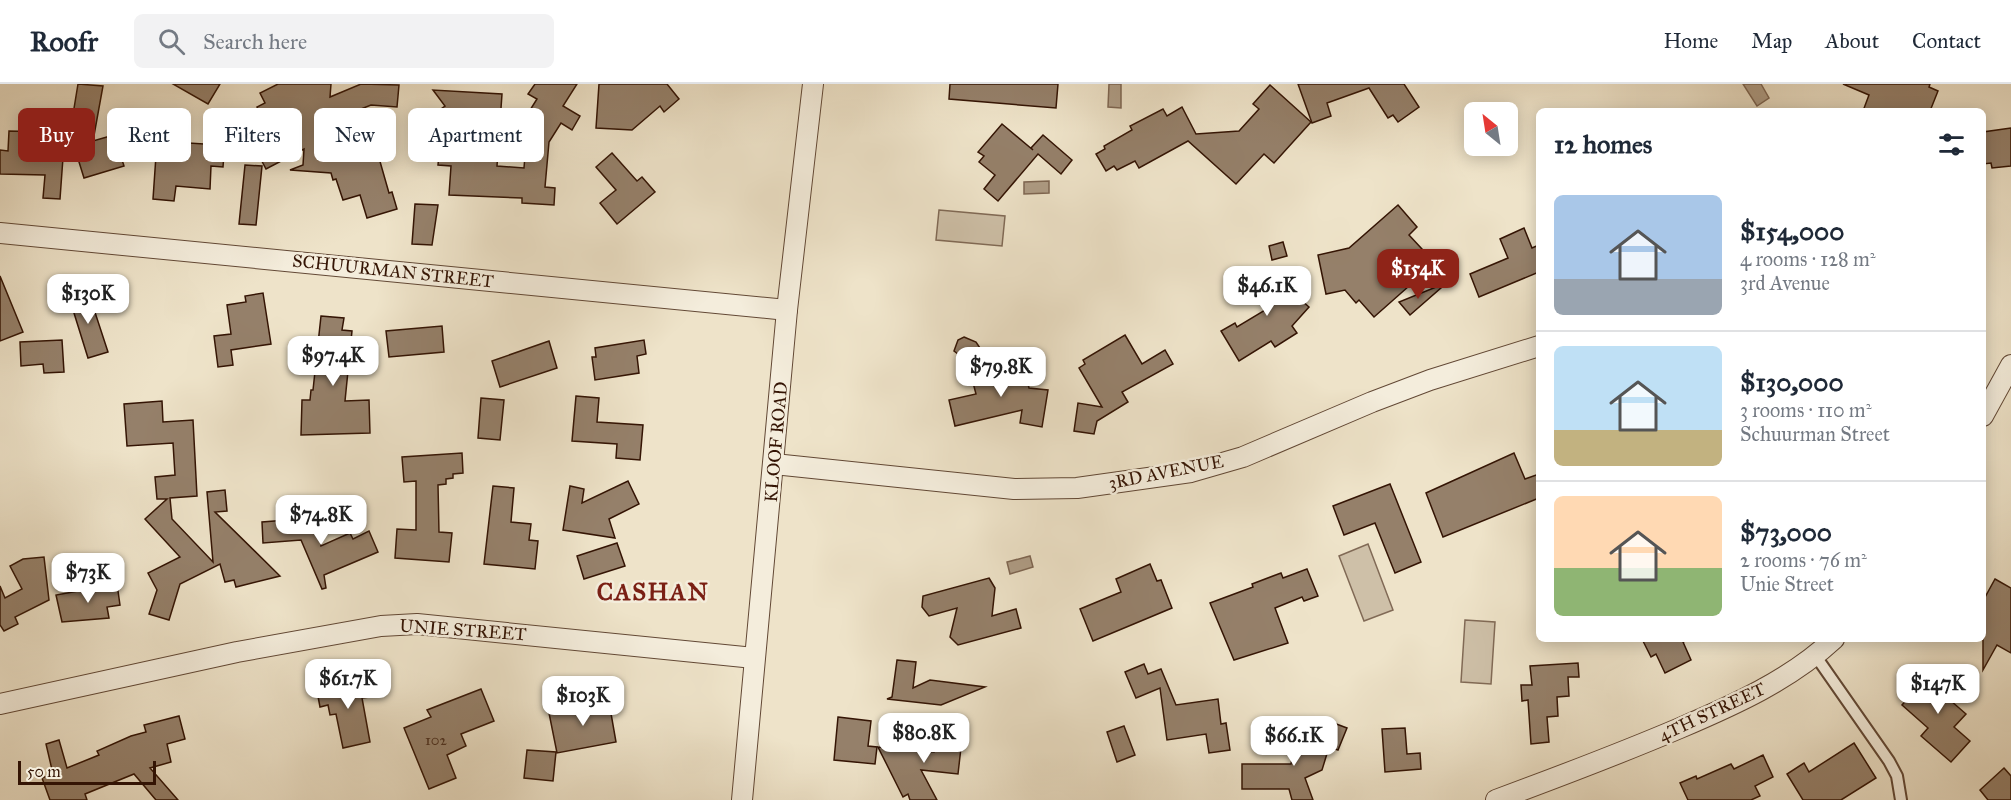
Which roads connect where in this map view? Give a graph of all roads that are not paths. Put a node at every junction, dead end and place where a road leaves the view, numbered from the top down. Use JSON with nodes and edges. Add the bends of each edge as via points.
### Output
{"nodes":[{"id":1,"x":813,"y":84,"type":"edge"},
{"id":2,"x":0,"y":233,"type":"edge"},
{"id":3,"x":787,"y":310,"type":"junction"},
{"id":4,"x":1536,"y":347,"type":"edge"},
{"id":5,"x":2011,"y":365,"type":"edge"},
{"id":6,"x":1986,"y":411,"type":"edge"},
{"id":7,"x":774,"y":464,"type":"junction"},
{"id":8,"x":1830,"y":642,"type":"edge"},
{"id":9,"x":1815,"y":655,"type":"junction"},
{"id":10,"x":754,"y":658,"type":"junction"},
{"id":11,"x":0,"y":704,"type":"edge"},
{"id":12,"x":742,"y":800,"type":"edge"},
{"id":13,"x":1496,"y":800,"type":"edge"},
{"id":14,"x":1901,"y":800,"type":"edge"}],
"edges":[{"from":1,"to":3,"type":"street","name":"KLOOF ROAD"},
{"from":2,"to":3,"type":"street","name":"SCHUURMAN STREET"},
{"from":3,"to":7,"type":"street","name":"KLOOF ROAD"},
{"from":4,"to":7,"type":"street","name":"3RD AVENUE","via":[[1430,380],[1243,457],[1170,475],[1077,488],[1014,489]]},
{"from":5,"to":6,"type":"street"},
{"from":7,"to":10,"type":"street","name":"KLOOF ROAD"},
{"from":8,"to":9,"type":"street","name":"4TH STREET"},
{"from":9,"to":13,"type":"street","name":"4TH STREET","via":[[1731,707]]},
{"from":9,"to":14,"type":"lane","via":[[1890,760]]},
{"from":10,"to":11,"type":"street","name":"UNIE STREET","via":[[417,624],[381,626],[237,652]]},
{"from":10,"to":12,"type":"street","name":"KLOOF ROAD"}]}
